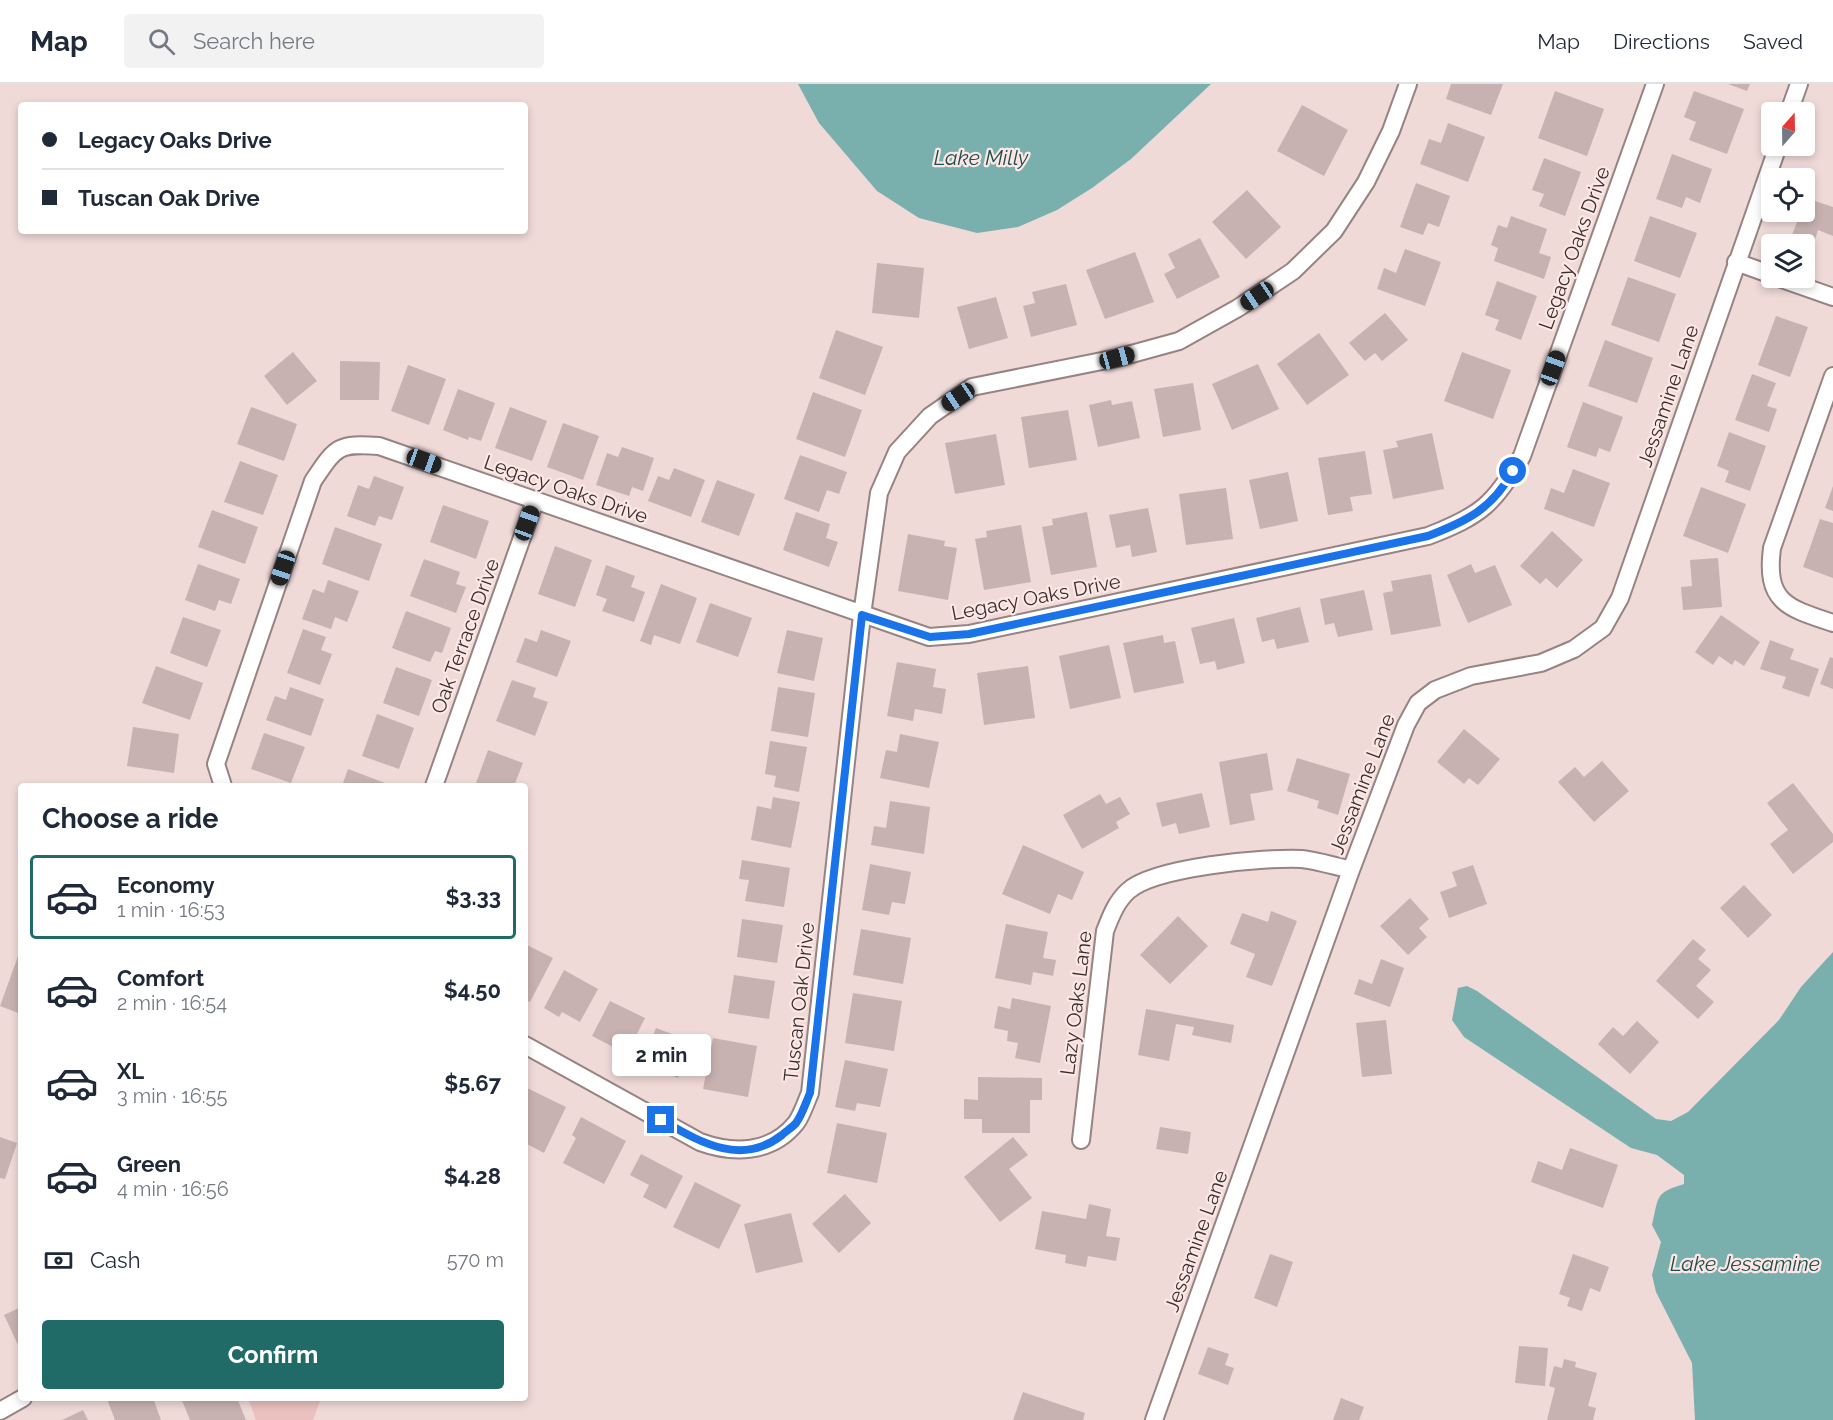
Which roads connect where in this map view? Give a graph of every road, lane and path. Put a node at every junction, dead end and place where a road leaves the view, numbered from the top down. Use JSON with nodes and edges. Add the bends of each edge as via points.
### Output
{"nodes":[{"id":1,"x":1408,"y":84,"type":"edge"},
{"id":2,"x":1655,"y":84,"type":"edge"},
{"id":3,"x":1800,"y":84,"type":"edge"},
{"id":4,"x":1793,"y":102,"type":"edge"},
{"id":5,"x":1774,"y":156,"type":"edge"},
{"id":6,"x":1736,"y":262,"type":"junction"},
{"id":7,"x":1761,"y":271,"type":"edge"},
{"id":8,"x":1807,"y":288,"type":"edge"},
{"id":9,"x":1833,"y":297,"type":"edge"},
{"id":10,"x":1833,"y":376,"type":"edge"},
{"id":11,"x":535,"y":501,"type":"junction"},
{"id":12,"x":862,"y":615,"type":"junction"},
{"id":13,"x":1833,"y":623,"type":"edge"},
{"id":14,"x":222,"y":783,"type":"edge"},
{"id":15,"x":435,"y":783,"type":"edge"},
{"id":16,"x":1351,"y":870,"type":"junction"},
{"id":17,"x":528,"y":1047,"type":"edge"},
{"id":18,"x":1081,"y":1140,"type":"dead end"},
{"id":19,"x":18,"y":1401,"type":"edge"},
{"id":20,"x":0,"y":1411,"type":"edge"},
{"id":21,"x":1154,"y":1420,"type":"edge"}],
"edges":[{"from":1,"to":12,"type":"street","name":"Tuscan Oak Drive","via":[[1366,182],[1334,231],[1293,271],[1179,341],[1117,358],[972,387],[930,416],[897,452],[879,493]]},
{"from":2,"to":12,"type":"street","name":"Legacy Oaks Drive","via":[[1522,456],[1489,505],[1463,523],[1428,536],[969,634],[930,637]]},
{"from":3,"to":4,"type":"street"},
{"from":5,"to":6,"type":"street","name":"Jessamine Lane"},
{"from":6,"to":7,"type":"street"},
{"from":6,"to":16,"type":"street","name":"Jessamine Lane","via":[[1620,598],[1603,628],[1552,659],[1471,676],[1435,690],[1418,703]]},
{"from":8,"to":9,"type":"street"},
{"from":10,"to":13,"type":"street","via":[[1772,548],[1769,575],[1783,602]]},
{"from":11,"to":12,"type":"street","name":"Legacy Oaks Drive"},
{"from":11,"to":14,"type":"street","name":"Legacy Oaks Drive","via":[[379,446],[350,444],[331,455],[313,482],[216,764]]},
{"from":11,"to":15,"type":"street","name":"Oak Terrace Drive"},
{"from":12,"to":17,"type":"street","name":"Tuscan Oak Drive","via":[[810,1093],[796,1123],[773,1142],[746,1151],[722,1150],[700,1142]]},
{"from":16,"to":18,"type":"street","name":"Lazy Oaks Lane","via":[[1304,859],[1254,859],[1157,877],[1129,890],[1114,908],[1105,931]]},
{"from":16,"to":21,"type":"street","name":"Jessamine Lane"},
{"from":19,"to":20,"type":"street"}]}
